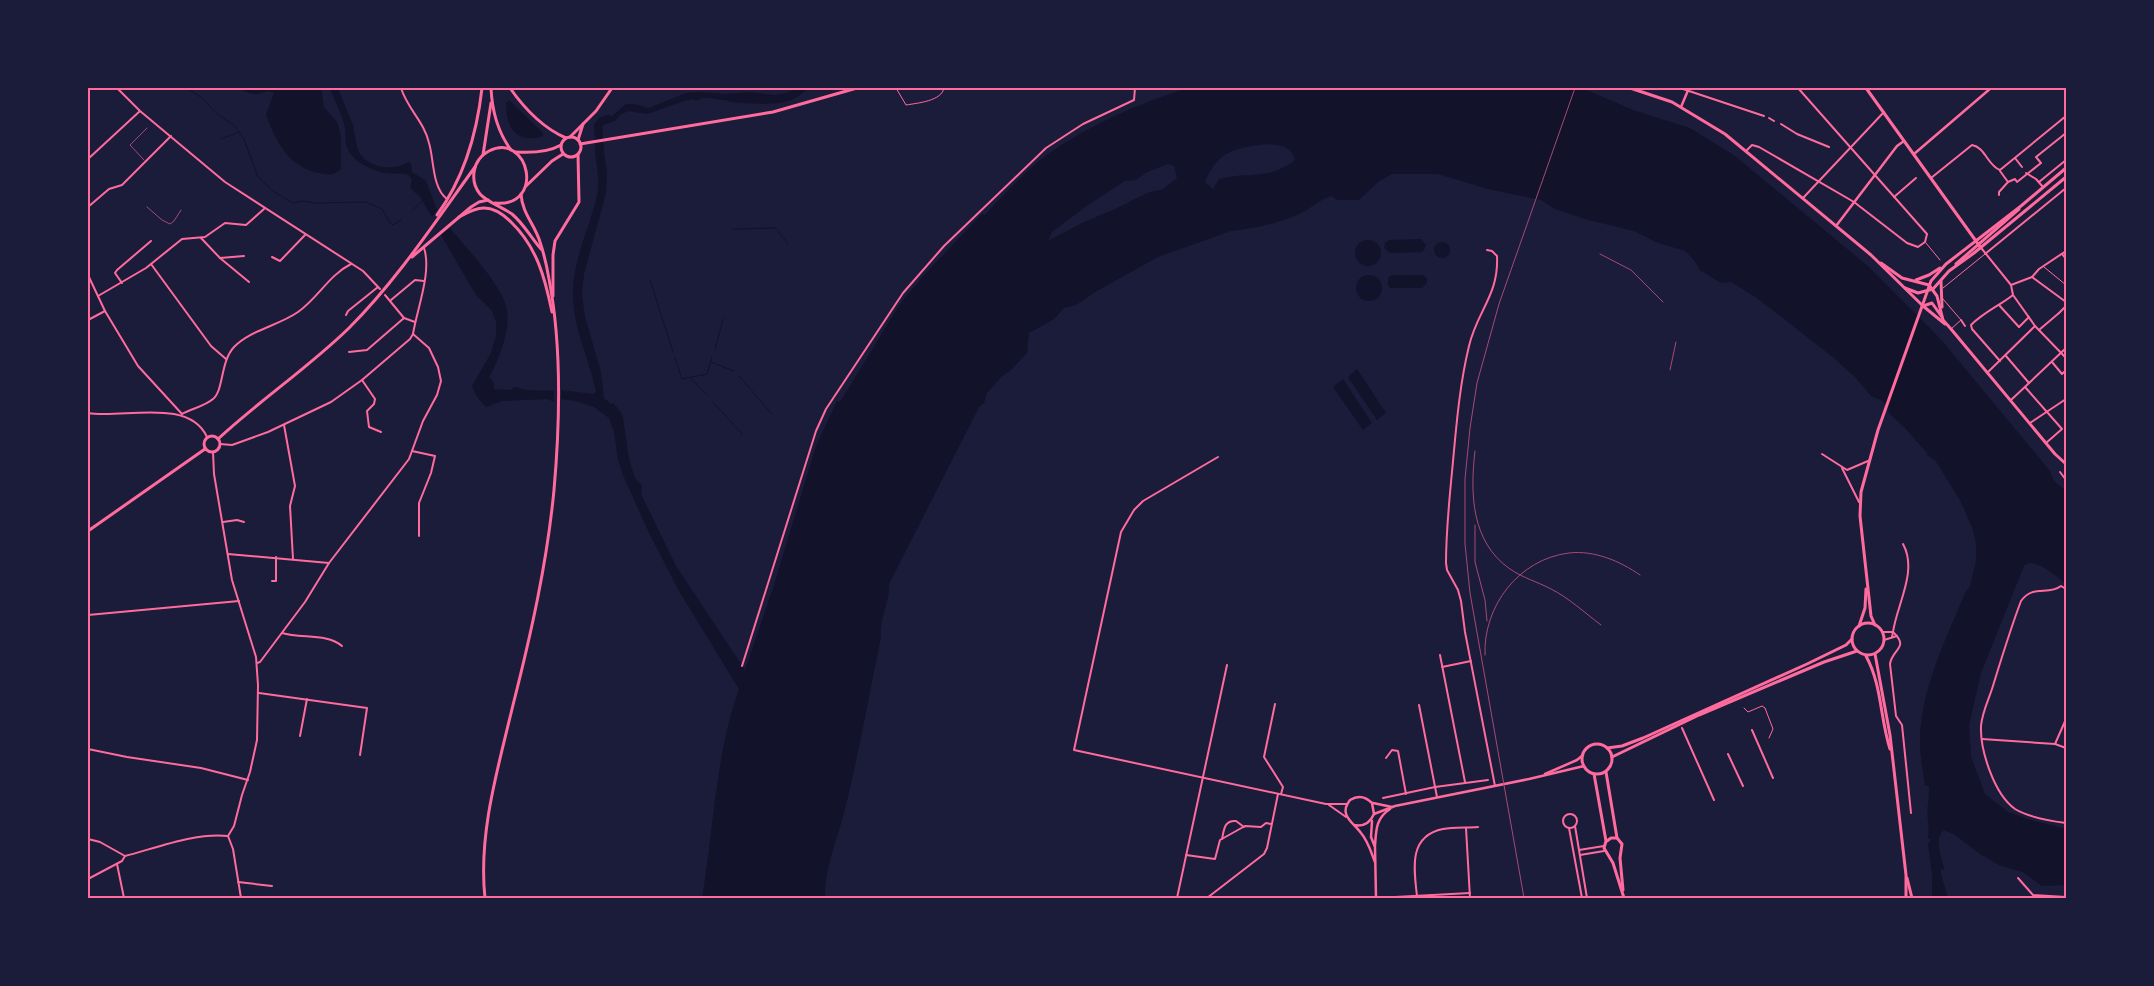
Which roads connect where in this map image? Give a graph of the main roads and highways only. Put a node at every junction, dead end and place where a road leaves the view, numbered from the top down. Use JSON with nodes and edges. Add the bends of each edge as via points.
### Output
{"nodes":[{"id":1,"x":482,"y":88,"type":"edge"},
{"id":2,"x":491,"y":88,"type":"edge"},
{"id":3,"x":510,"y":88,"type":"edge"},
{"id":4,"x":612,"y":88,"type":"edge"},
{"id":5,"x":857,"y":88,"type":"edge"},
{"id":6,"x":1630,"y":88,"type":"edge"},
{"id":7,"x":1866,"y":88,"type":"edge"},
{"id":8,"x":492,"y":100,"type":"junction"},
{"id":9,"x":583,"y":124,"type":"junction"},
{"id":10,"x":568,"y":137,"type":"junction"},
{"id":11,"x":580,"y":144,"type":"junction"},
{"id":12,"x":561,"y":145,"type":"junction"},
{"id":13,"x":513,"y":152,"type":"junction"},
{"id":14,"x":564,"y":154,"type":"junction"},
{"id":15,"x":578,"y":154,"type":"junction"},
{"id":16,"x":483,"y":155,"type":"junction"},
{"id":17,"x":475,"y":167,"type":"junction"},
{"id":18,"x":2066,"y":168,"type":"edge"},
{"id":19,"x":2066,"y":176,"type":"edge"},
{"id":20,"x":526,"y":186,"type":"junction"},
{"id":21,"x":521,"y":194,"type":"junction"},
{"id":22,"x":489,"y":200,"type":"junction"},
{"id":23,"x":495,"y":203,"type":"junction"},
{"id":24,"x":2021,"y":206,"type":"junction"},
{"id":25,"x":458,"y":217,"type":"junction"},
{"id":26,"x":1976,"y":240,"type":"junction"},
{"id":27,"x":418,"y":244,"type":"junction"},
{"id":28,"x":1980,"y":246,"type":"junction"},
{"id":29,"x":542,"y":250,"type":"junction"},
{"id":30,"x":1871,"y":255,"type":"junction"},
{"id":31,"x":406,"y":263,"type":"junction"},
{"id":32,"x":1946,"y":264,"type":"junction"},
{"id":33,"x":1886,"y":271,"type":"junction"},
{"id":34,"x":1915,"y":280,"type":"junction"},
{"id":35,"x":1941,"y":281,"type":"junction"},
{"id":36,"x":1924,"y":282,"type":"junction"},
{"id":37,"x":1929,"y":285,"type":"junction"},
{"id":38,"x":1933,"y":289,"type":"junction"},
{"id":39,"x":1927,"y":292,"type":"junction"},
{"id":40,"x":552,"y":299,"type":"junction"},
{"id":41,"x":1923,"y":306,"type":"junction"},
{"id":42,"x":1943,"y":317,"type":"junction"},
{"id":43,"x":554,"y":325,"type":"junction"},
{"id":44,"x":1951,"y":329,"type":"junction"},
{"id":45,"x":218,"y":439,"type":"junction"},
{"id":46,"x":205,"y":449,"type":"junction"},
{"id":47,"x":2066,"y":464,"type":"edge"},
{"id":48,"x":88,"y":531,"type":"edge"},
{"id":49,"x":1867,"y":578,"type":"junction"},
{"id":50,"x":1875,"y":625,"type":"junction"},
{"id":51,"x":1858,"y":626,"type":"junction"},
{"id":52,"x":1852,"y":640,"type":"junction"},
{"id":53,"x":1857,"y":651,"type":"junction"},
{"id":54,"x":1875,"y":654,"type":"junction"},
{"id":55,"x":1866,"y":656,"type":"junction"},
{"id":56,"x":1607,"y":748,"type":"junction"},
{"id":57,"x":1892,"y":754,"type":"junction"},
{"id":58,"x":1612,"y":757,"type":"junction"},
{"id":59,"x":1606,"y":772,"type":"junction"},
{"id":60,"x":1594,"y":774,"type":"junction"},
{"id":61,"x":1617,"y":838,"type":"junction"},
{"id":62,"x":1606,"y":841,"type":"junction"},
{"id":63,"x":1621,"y":852,"type":"junction"},
{"id":64,"x":1610,"y":855,"type":"junction"},
{"id":65,"x":1906,"y":875,"type":"junction"},
{"id":66,"x":485,"y":898,"type":"edge"},
{"id":67,"x":1624,"y":898,"type":"edge"},
{"id":68,"x":1906,"y":898,"type":"edge"},
{"id":69,"x":1912,"y":898,"type":"edge"}],
"edges":[{"from":1,"to":27,"type":"main road","via":[[477,119],[460,176]]},
{"from":2,"to":8,"type":"main road"},
{"from":3,"to":10,"type":"main road","via":[[535,117],[553,131]]},
{"from":4,"to":9,"type":"main road"},
{"from":5,"to":11,"type":"main road","via":[[773,112]]},
{"from":6,"to":30,"type":"main road","via":[[1681,107],[1725,134]]},
{"from":7,"to":26,"type":"main road"},
{"from":8,"to":13,"type":"main road","via":[[498,129]]},
{"from":8,"to":16,"type":"main road"},
{"from":9,"to":10,"type":"main road"},
{"from":9,"to":11,"type":"main road"},
{"from":10,"to":11,"type":"main road"},
{"from":10,"to":12,"type":"main road"},
{"from":11,"to":15,"type":"main road"},
{"from":12,"to":13,"type":"main road","via":[[532,153]]},
{"from":12,"to":14,"type":"main road"},
{"from":13,"to":16,"type":"main road","via":[[500,148]]},
{"from":13,"to":20,"type":"main road","via":[[527,170]]},
{"from":14,"to":15,"type":"main road","via":[[571,157]]},
{"from":14,"to":20,"type":"main road"},
{"from":15,"to":40,"type":"main road","via":[[580,197],[575,211],[555,241]]},
{"from":16,"to":17,"type":"main road"},
{"from":17,"to":22,"type":"main road","via":[[474,184]]},
{"from":17,"to":27,"type":"main road"},
{"from":18,"to":24,"type":"main road"},
{"from":19,"to":28,"type":"main road"},
{"from":20,"to":21,"type":"main road"},
{"from":21,"to":23,"type":"main road","via":[[506,202]]},
{"from":21,"to":29,"type":"main road","via":[[524,210]]},
{"from":22,"to":23,"type":"main road"},
{"from":22,"to":25,"type":"main road","via":[[479,202]]},
{"from":23,"to":29,"type":"main road","via":[[521,223]]},
{"from":24,"to":26,"type":"main road"},
{"from":24,"to":28,"type":"main road"},
{"from":25,"to":31,"type":"main road"},
{"from":25,"to":43,"type":"main road","via":[[486,208],[500,213],[515,226],[530,244],[540,266]]},
{"from":26,"to":28,"type":"main road"},
{"from":26,"to":32,"type":"main road"},
{"from":27,"to":31,"type":"main road"},
{"from":28,"to":35,"type":"main road"},
{"from":29,"to":40,"type":"main road"},
{"from":30,"to":33,"type":"main road"},
{"from":30,"to":34,"type":"main road","via":[[1896,274]]},
{"from":31,"to":45,"type":"main road","via":[[347,330]]},
{"from":32,"to":34,"type":"main road"},
{"from":32,"to":37,"type":"main road"},
{"from":33,"to":39,"type":"main road","via":[[1908,290]]},
{"from":33,"to":41,"type":"main road"},
{"from":34,"to":36,"type":"main road"},
{"from":35,"to":38,"type":"main road"},
{"from":35,"to":42,"type":"main road"},
{"from":36,"to":37,"type":"main road"},
{"from":36,"to":39,"type":"main road"},
{"from":37,"to":38,"type":"main road"},
{"from":37,"to":39,"type":"main road"},
{"from":38,"to":39,"type":"main road"},
{"from":38,"to":42,"type":"main road"},
{"from":39,"to":41,"type":"main road"},
{"from":40,"to":43,"type":"main road"},
{"from":41,"to":42,"type":"main road","via":[[1932,303]]},
{"from":41,"to":44,"type":"main road"},
{"from":41,"to":49,"type":"main road","via":[[1868,461],[1860,503]]},
{"from":42,"to":44,"type":"main road"},
{"from":43,"to":66,"type":"main road","via":[[558,410],[546,560],[485,833]]},
{"from":44,"to":47,"type":"main road"},
{"from":45,"to":46,"type":"main road","via":[[218,450]]},
{"from":45,"to":46,"type":"main road","via":[[208,436],[203,444]]},
{"from":46,"to":48,"type":"main road"},
{"from":49,"to":50,"type":"main road"},
{"from":49,"to":51,"type":"main road","via":[[1865,608]]},
{"from":50,"to":51,"type":"main road","via":[[1866,623]]},
{"from":50,"to":54,"type":"main road","via":[[1884,640]]},
{"from":51,"to":52,"type":"main road"},
{"from":52,"to":53,"type":"main road"},
{"from":52,"to":56,"type":"main road","via":[[1807,664],[1643,738]]},
{"from":53,"to":55,"type":"main road"},
{"from":53,"to":58,"type":"main road","via":[[1699,715]]},
{"from":54,"to":55,"type":"main road"},
{"from":54,"to":57,"type":"main road"},
{"from":55,"to":57,"type":"main road","via":[[1878,684]]},
{"from":56,"to":58,"type":"main road"},
{"from":56,"to":60,"type":"main road","via":[[1593,745],[1583,755],[1584,766]]},
{"from":57,"to":65,"type":"main road"},
{"from":58,"to":59,"type":"main road"},
{"from":59,"to":60,"type":"main road"},
{"from":59,"to":61,"type":"main road"},
{"from":60,"to":62,"type":"main road"},
{"from":61,"to":62,"type":"main road"},
{"from":61,"to":63,"type":"main road","via":[[1622,844]]},
{"from":62,"to":64,"type":"main road","via":[[1605,851]]},
{"from":63,"to":64,"type":"main road","via":[[1616,856]]},
{"from":63,"to":67,"type":"main road"},
{"from":64,"to":67,"type":"main road"},
{"from":65,"to":68,"type":"main road"},
{"from":65,"to":69,"type":"main road"}]}
